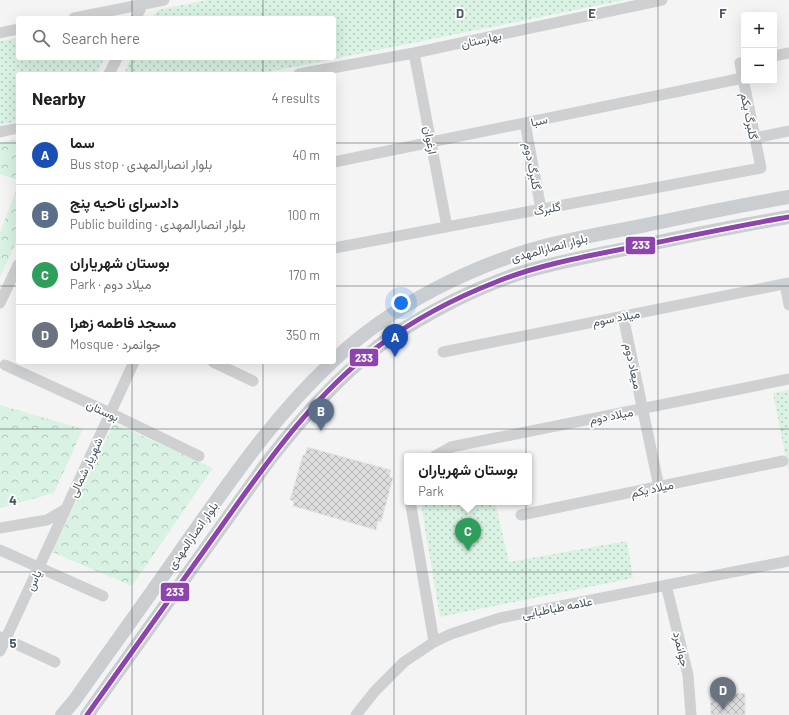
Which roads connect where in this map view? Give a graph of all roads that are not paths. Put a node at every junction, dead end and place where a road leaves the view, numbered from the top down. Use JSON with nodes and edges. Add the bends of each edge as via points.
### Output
{"nodes":[{"id":1,"x":164,"y":0,"type":"edge"},
{"id":2,"x":662,"y":0,"type":"edge"},
{"id":3,"x":143,"y":2,"type":"edge"},
{"id":4,"x":83,"y":16,"type":"edge"},
{"id":5,"x":137,"y":16,"type":"edge"},
{"id":6,"x":16,"y":29,"type":"edge"},
{"id":7,"x":0,"y":33,"type":"edge"},
{"id":8,"x":414,"y":53,"type":"junction"},
{"id":9,"x":789,"y":53,"type":"edge"},
{"id":10,"x":777,"y":55,"type":"edge"},
{"id":11,"x":116,"y":60,"type":"edge"},
{"id":12,"x":110,"y":72,"type":"edge"},
{"id":13,"x":310,"y":72,"type":"edge"},
{"id":14,"x":741,"y":78,"type":"edge"},
{"id":15,"x":744,"y":84,"type":"edge"},
{"id":16,"x":525,"y":123,"type":"junction"},
{"id":17,"x":16,"y":128,"type":"edge"},
{"id":18,"x":789,"y":131,"type":"edge"},
{"id":19,"x":0,"y":132,"type":"edge"},
{"id":20,"x":755,"y":138,"type":"junction"},
{"id":21,"x":431,"y":142,"type":"junction"},
{"id":22,"x":336,"y":162,"type":"edge"},
{"id":23,"x":761,"y":168,"type":"joint"},
{"id":24,"x":789,"y":197,"type":"edge"},
{"id":25,"x":541,"y":209,"type":"junction"},
{"id":26,"x":789,"y":217,"type":"edge"},
{"id":27,"x":447,"y":227,"type":"junction"},
{"id":28,"x":336,"y":248,"type":"edge"},
{"id":29,"x":16,"y":269,"type":"edge"},
{"id":30,"x":787,"y":283,"type":"edge"},
{"id":31,"x":0,"y":303,"type":"edge"},
{"id":32,"x":789,"y":305,"type":"edge"},
{"id":33,"x":623,"y":316,"type":"junction"},
{"id":34,"x":443,"y":352,"type":"dead end"},
{"id":35,"x":336,"y":358,"type":"edge"},
{"id":36,"x":133,"y":364,"type":"edge"},
{"id":37,"x":217,"y":364,"type":"edge"},
{"id":38,"x":330,"y":364,"type":"edge"},
{"id":39,"x":6,"y":366,"type":"dead end"},
{"id":40,"x":789,"y":379,"type":"edge"},
{"id":41,"x":253,"y":381,"type":"dead end"},
{"id":42,"x":642,"y":408,"type":"junction"},
{"id":43,"x":110,"y":413,"type":"junction"},
{"id":44,"x":440,"y":453,"type":"edge"},
{"id":45,"x":199,"y":456,"type":"dead end"},
{"id":46,"x":783,"y":461,"type":"dead end"},
{"id":47,"x":659,"y":487,"type":"junction"},
{"id":48,"x":411,"y":505,"type":"edge"},
{"id":49,"x":66,"y":509,"type":"junction"},
{"id":50,"x":521,"y":515,"type":"dead end"},
{"id":51,"x":0,"y":528,"type":"edge"},
{"id":52,"x":0,"y":550,"type":"edge"},
{"id":53,"x":789,"y":561,"type":"edge"},
{"id":54,"x":39,"y":567,"type":"junction"},
{"id":55,"x":666,"y":585,"type":"junction"},
{"id":56,"x":103,"y":596,"type":"dead end"},
{"id":57,"x":3,"y":638,"type":"edge"},
{"id":58,"x":434,"y":642,"type":"junction"},
{"id":59,"x":0,"y":651,"type":"edge"},
{"id":60,"x":55,"y":662,"type":"dead end"},
{"id":61,"x":62,"y":715,"type":"edge"},
{"id":62,"x":87,"y":715,"type":"edge"},
{"id":63,"x":356,"y":715,"type":"edge"},
{"id":64,"x":691,"y":715,"type":"edge"}],
"edges":[{"from":1,"to":3,"type":"street"},
{"from":2,"to":8,"type":"street","name":"بهارستان"},
{"from":3,"to":4,"type":"street"},
{"from":3,"to":5,"type":"street"},
{"from":6,"to":7,"type":"street"},
{"from":8,"to":13,"type":"street","name":"بهارستان"},
{"from":8,"to":21,"type":"street","name":"ارغوان"},
{"from":9,"to":10,"type":"street"},
{"from":11,"to":12,"type":"street"},
{"from":14,"to":16,"type":"street","name":"سبا"},
{"from":15,"to":20,"type":"street","name":"گلبرگ یکم"},
{"from":16,"to":21,"type":"street","name":"سبا"},
{"from":16,"to":25,"type":"street","name":"گلبرگ دوم"},
{"from":17,"to":19,"type":"street"},
{"from":18,"to":20,"type":"street"},
{"from":20,"to":23,"type":"street","name":"گلبرگ یکم"},
{"from":21,"to":22,"type":"street","name":"سبا"},
{"from":21,"to":27,"type":"street","name":"ارغوان"},
{"from":23,"to":25,"type":"street","name":"گلبرگ"},
{"from":24,"to":35,"type":"main road","name":"بلوار انصارالمهدی","via":[[556,244],[506,258],[420,296],[370,330]]},
{"from":25,"to":27,"type":"street","name":"گلبرگ"},
{"from":26,"to":62,"type":"main road","name":"بلوار انصارالمهدی","via":[[532,269],[465,296],[420,320],[380,346],[337,383],[296,426],[269,460]]},
{"from":27,"to":28,"type":"street","name":"گلبرگ"},
{"from":29,"to":31,"type":"street"},
{"from":30,"to":32,"type":"street"},
{"from":30,"to":33,"type":"street","name":"میلاد سوم"},
{"from":33,"to":34,"type":"street","name":"میلاد سوم"},
{"from":33,"to":42,"type":"street","name":"میعاد دوم"},
{"from":36,"to":43,"type":"street","name":"شهریار شمالی"},
{"from":37,"to":41,"type":"street"},
{"from":38,"to":61,"type":"main road","name":"بلوار انصارالمهدی","via":[[296,398],[261,440]]},
{"from":39,"to":43,"type":"street","name":"بوستان"},
{"from":40,"to":42,"type":"street","name":"میلاد دوم"},
{"from":42,"to":44,"type":"street","name":"میلاد دوم","via":[[451,447]]},
{"from":42,"to":47,"type":"street","name":"میعاد دوم"},
{"from":43,"to":45,"type":"street","name":"بوستان"},
{"from":43,"to":49,"type":"street","name":"شهریار شمالی"},
{"from":46,"to":47,"type":"street","name":"میلاد یکم"},
{"from":47,"to":50,"type":"street","name":"میلاد یکم"},
{"from":48,"to":58,"type":"street"},
{"from":49,"to":51,"type":"street","name":"شهریار شمالی","via":[[47,520]]},
{"from":49,"to":54,"type":"street","name":"یاس"},
{"from":52,"to":54,"type":"street"},
{"from":53,"to":55,"type":"street","name":"علامه طباطبایی"},
{"from":54,"to":56,"type":"street"},
{"from":54,"to":57,"type":"street","name":"یاس"},
{"from":55,"to":58,"type":"street","name":"علامه طباطبایی","via":[[500,618]]},
{"from":55,"to":64,"type":"street","name":"جوانمرد","via":[[688,676]]},
{"from":57,"to":59,"type":"street","name":"یاس"},
{"from":57,"to":60,"type":"street"},
{"from":58,"to":63,"type":"street","name":"علامه طباطبایی","via":[[404,662],[375,691]]}]}
